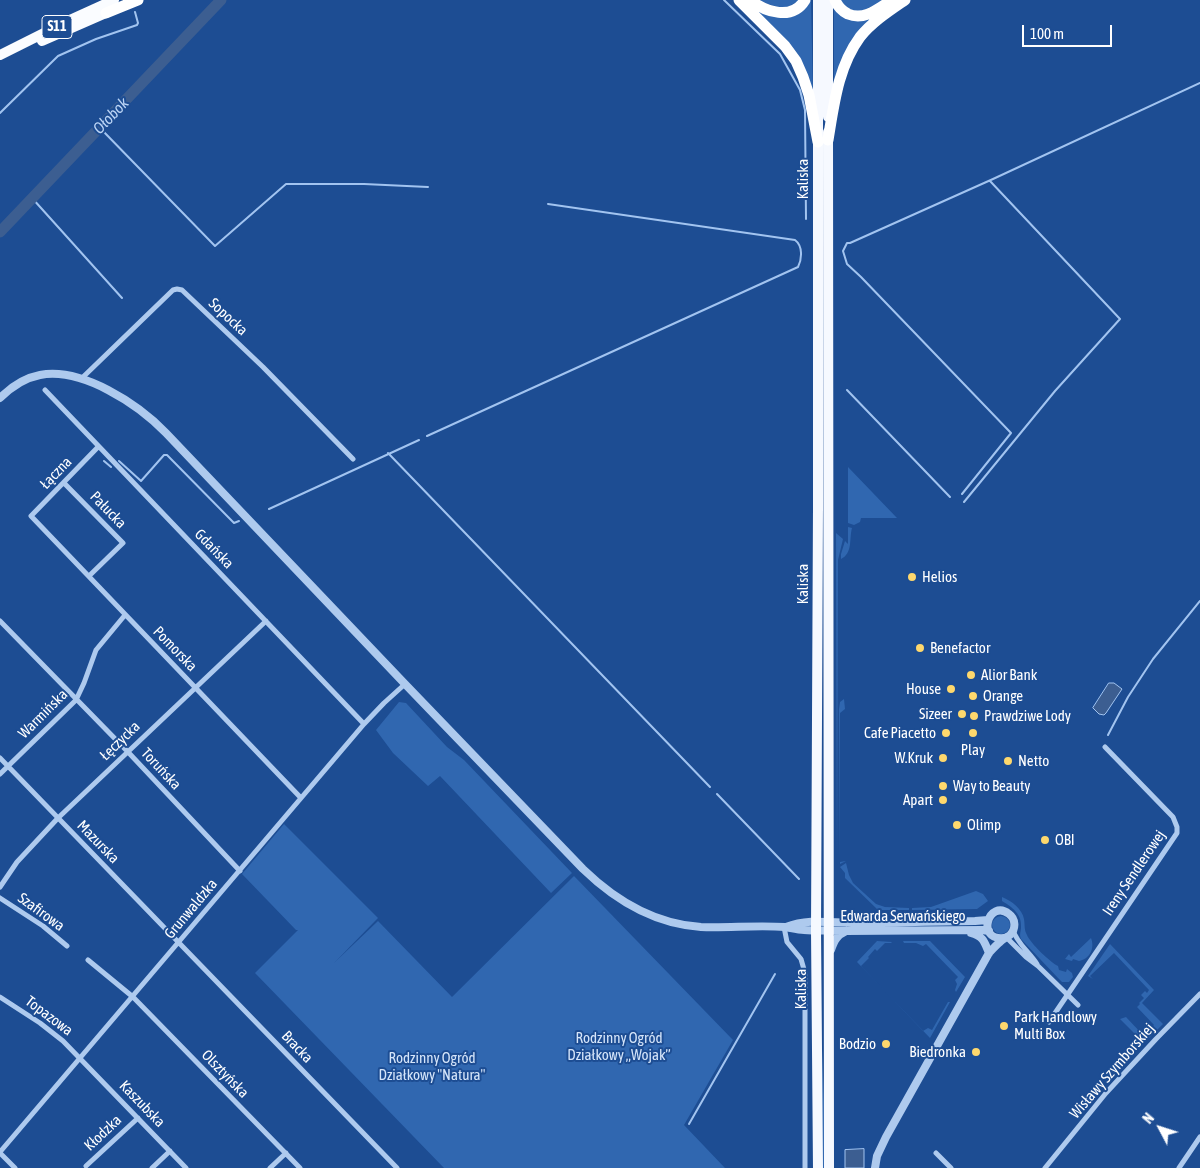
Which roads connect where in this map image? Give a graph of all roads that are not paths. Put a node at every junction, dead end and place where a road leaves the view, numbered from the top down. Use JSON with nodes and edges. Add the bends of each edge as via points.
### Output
{"nodes":[{"id":1,"x":114,"y":0,"type":"edge"},
{"id":2,"x":138,"y":0,"type":"edge"},
{"id":3,"x":739,"y":0,"type":"edge"},
{"id":4,"x":750,"y":0,"type":"edge"},
{"id":5,"x":805,"y":0,"type":"edge"},
{"id":6,"x":818,"y":0,"type":"edge"},
{"id":7,"x":828,"y":0,"type":"edge"},
{"id":8,"x":835,"y":0,"type":"edge"},
{"id":9,"x":892,"y":0,"type":"edge"},
{"id":10,"x":905,"y":0,"type":"edge"},
{"id":11,"x":106,"y":13,"type":"joint"},
{"id":12,"x":0,"y":55,"type":"edge"},
{"id":13,"x":0,"y":60,"type":"edge"},
{"id":14,"x":823,"y":141,"type":"junction"},
{"id":15,"x":81,"y":379,"type":"junction"},
{"id":16,"x":45,"y":390,"type":"dead end"},
{"id":17,"x":0,"y":398,"type":"edge"},
{"id":18,"x":98,"y":447,"type":"junction"},
{"id":19,"x":353,"y":460,"type":"dead end"},
{"id":20,"x":64,"y":483,"type":"junction"},
{"id":21,"x":32,"y":516,"type":"joint"},
{"id":22,"x":89,"y":576,"type":"junction"},
{"id":23,"x":126,"y":615,"type":"junction"},
{"id":24,"x":0,"y":621,"type":"edge"},
{"id":25,"x":266,"y":621,"type":"junction"},
{"id":26,"x":404,"y":684,"type":"junction"},
{"id":27,"x":194,"y":687,"type":"junction"},
{"id":28,"x":76,"y":700,"type":"junction"},
{"id":29,"x":364,"y":724,"type":"junction"},
{"id":30,"x":1106,"y":747,"type":"dead end"},
{"id":31,"x":128,"y":752,"type":"junction"},
{"id":32,"x":0,"y":758,"type":"edge"},
{"id":33,"x":8,"y":766,"type":"junction"},
{"id":34,"x":0,"y":774,"type":"edge"},
{"id":35,"x":301,"y":798,"type":"junction"},
{"id":36,"x":58,"y":818,"type":"junction"},
{"id":37,"x":240,"y":871,"type":"junction"},
{"id":38,"x":0,"y":887,"type":"edge"},
{"id":39,"x":0,"y":898,"type":"edge"},
{"id":40,"x":988,"y":920,"type":"junction"},
{"id":41,"x":816,"y":926,"type":"junction"},
{"id":42,"x":828,"y":926,"type":"junction"},
{"id":43,"x":784,"y":927,"type":"junction"},
{"id":44,"x":1013,"y":930,"type":"junction"},
{"id":45,"x":846,"y":931,"type":"junction"},
{"id":46,"x":967,"y":931,"type":"junction"},
{"id":47,"x":990,"y":933,"type":"junction"},
{"id":48,"x":1005,"y":938,"type":"junction"},
{"id":49,"x":179,"y":943,"type":"junction"},
{"id":50,"x":67,"y":946,"type":"dead end"},
{"id":51,"x":989,"y":953,"type":"junction"},
{"id":52,"x":828,"y":956,"type":"junction"},
{"id":53,"x":88,"y":960,"type":"dead end"},
{"id":54,"x":1038,"y":966,"type":"junction"},
{"id":55,"x":1068,"y":994,"type":"junction"},
{"id":56,"x":1200,"y":994,"type":"edge"},
{"id":57,"x":0,"y":997,"type":"edge"},
{"id":58,"x":133,"y":997,"type":"junction"},
{"id":59,"x":1078,"y":1005,"type":"dead end"},
{"id":60,"x":1049,"y":1022,"type":"dead end"},
{"id":61,"x":79,"y":1058,"type":"junction"},
{"id":62,"x":138,"y":1118,"type":"junction"},
{"id":63,"x":1200,"y":1137,"type":"edge"},
{"id":64,"x":170,"y":1151,"type":"junction"},
{"id":65,"x":0,"y":1152,"type":"edge"},
{"id":66,"x":936,"y":1152,"type":"dead end"},
{"id":67,"x":286,"y":1153,"type":"junction"},
{"id":68,"x":86,"y":1166,"type":"dead end"},
{"id":69,"x":393,"y":1167,"type":"edge"},
{"id":70,"x":15,"y":1168,"type":"edge"},
{"id":71,"x":152,"y":1168,"type":"edge"},
{"id":72,"x":186,"y":1168,"type":"edge"},
{"id":73,"x":270,"y":1168,"type":"edge"},
{"id":74,"x":300,"y":1168,"type":"edge"},
{"id":75,"x":805,"y":1168,"type":"edge"},
{"id":76,"x":818,"y":1168,"type":"edge"},
{"id":77,"x":829,"y":1168,"type":"edge"},
{"id":78,"x":875,"y":1168,"type":"edge"},
{"id":79,"x":951,"y":1168,"type":"edge"},
{"id":80,"x":1046,"y":1168,"type":"edge"},
{"id":81,"x":1179,"y":1168,"type":"edge"}],
"edges":[{"from":1,"to":12,"type":"highway","number":"S11"},
{"from":2,"to":11,"type":"highway","number":"S11"},
{"from":3,"to":14,"type":"highway","via":[[785,46],[796,62],[810,95]]},
{"from":4,"to":5,"type":"highway","via":[[778,13],[795,10]]},
{"from":6,"to":14,"type":"main road","name":"Kaliska"},
{"from":7,"to":14,"type":"main road","name":"Kaliska"},
{"from":8,"to":9,"type":"highway","via":[[842,11],[856,17],[872,13]]},
{"from":10,"to":14,"type":"highway","via":[[860,37],[847,59]]},
{"from":11,"to":13,"type":"highway","number":"S11"},
{"from":14,"to":41,"type":"main road","name":"Kaliska"},
{"from":14,"to":42,"type":"main road","name":"Kaliska","via":[[829,445]]},
{"from":15,"to":17,"type":"street","name":"Edwarda Serwańskiego","via":[[40,375],[11,388]]},
{"from":15,"to":19,"type":"street","name":"Sopocka","via":[[173,290],[182,290],[263,367]]},
{"from":15,"to":26,"type":"street","name":"Edwarda Serwańskiego","via":[[121,398],[158,426]]},
{"from":16,"to":18,"type":"street","name":"Gdańska"},
{"from":18,"to":20,"type":"street","name":"Łączna"},
{"from":18,"to":25,"type":"street","name":"Gdańska"},
{"from":20,"to":21,"type":"street","name":"Łączna"},
{"from":20,"to":22,"type":"street","name":"Pałucka","via":[[123,543]]},
{"from":21,"to":22,"type":"street","name":"Pomorska"},
{"from":22,"to":23,"type":"street","name":"Pomorska"},
{"from":23,"to":27,"type":"street","name":"Pomorska"},
{"from":23,"to":28,"type":"street","name":"Warmińska","via":[[96,650]]},
{"from":24,"to":28,"type":"street","name":"Toruńska"},
{"from":25,"to":27,"type":"street","name":"Łęczycka"},
{"from":25,"to":29,"type":"street","name":"Gdańska"},
{"from":26,"to":29,"type":"street","name":"Grunwaldzka"},
{"from":26,"to":43,"type":"street","name":"Edwarda Serwańskiego","via":[[588,874],[621,900],[656,917],[687,925]]},
{"from":27,"to":31,"type":"street","name":"Łęczycka"},
{"from":27,"to":35,"type":"street","name":"Pomorska"},
{"from":28,"to":31,"type":"street","name":"Toruńska"},
{"from":28,"to":33,"type":"street","name":"Warmińska"},
{"from":29,"to":35,"type":"street","name":"Grunwaldzka"},
{"from":30,"to":55,"type":"street","name":"Ireny Sendlerowej","via":[[1173,817],[1177,833]]},
{"from":31,"to":36,"type":"street","name":"Łęczycka"},
{"from":31,"to":37,"type":"street","name":"Toruńska"},
{"from":32,"to":33,"type":"street","name":"Mazurska"},
{"from":33,"to":34,"type":"street","name":"Warmińska"},
{"from":33,"to":36,"type":"street","name":"Mazurska"},
{"from":35,"to":37,"type":"street","name":"Grunwaldzka"},
{"from":36,"to":38,"type":"street","name":"Łęczycka","via":[[17,862]]},
{"from":36,"to":49,"type":"street","name":"Mazurska"},
{"from":37,"to":49,"type":"street","name":"Grunwaldzka"},
{"from":39,"to":50,"type":"street","name":"Szafirowa"},
{"from":40,"to":42,"type":"street","name":"Edwarda Serwańskiego"},
{"from":40,"to":44,"type":"street","via":[[995,912],[1007,912],[1014,921]]},
{"from":40,"to":47,"type":"street"},
{"from":41,"to":42,"type":"street","name":"Edwarda Serwańskiego"},
{"from":41,"to":43,"type":"street","name":"Edwarda Serwańskiego","via":[[803,930]]},
{"from":41,"to":76,"type":"main road","name":"Kaliska"},
{"from":42,"to":45,"type":"street","name":"Edwarda Serwańskiego"},
{"from":42,"to":52,"type":"main road","name":"Kaliska"},
{"from":43,"to":75,"type":"street","name":"Kaliska","via":[[787,942],[801,959],[805,973]]},
{"from":44,"to":48,"type":"street"},
{"from":44,"to":54,"type":"street","via":[[1016,939]]},
{"from":45,"to":46,"type":"street","name":"Edwarda Serwańskiego"},
{"from":45,"to":52,"type":"street","via":[[835,939]]},
{"from":46,"to":47,"type":"street","name":"Edwarda Serwańskiego","via":[[986,930]]},
{"from":46,"to":51,"type":"street","via":[[980,936]]},
{"from":47,"to":48,"type":"street","via":[[997,938]]},
{"from":47,"to":51,"type":"street"},
{"from":48,"to":51,"type":"street"},
{"from":48,"to":54,"type":"street"},
{"from":49,"to":58,"type":"street","name":"Grunwaldzka"},
{"from":49,"to":69,"type":"street","name":"Bracka"},
{"from":51,"to":78,"type":"street","via":[[886,1136]]},
{"from":52,"to":77,"type":"main road","name":"Kaliska"},
{"from":53,"to":58,"type":"street"},
{"from":54,"to":55,"type":"street"},
{"from":55,"to":59,"type":"street"},
{"from":55,"to":60,"type":"street","name":"Ireny Sendlerowej"},
{"from":56,"to":80,"type":"street","name":"Wisławy Szymborskiej","via":[[1106,1093]]},
{"from":57,"to":61,"type":"street","name":"Topazowa","via":[[40,1023]]},
{"from":58,"to":61,"type":"street","name":"Grunwaldzka"},
{"from":58,"to":67,"type":"street","name":"Olsztyńska"},
{"from":61,"to":62,"type":"street","name":"Kaszubska"},
{"from":61,"to":65,"type":"street","name":"Grunwaldzka"},
{"from":62,"to":64,"type":"street","name":"Kaszubska"},
{"from":62,"to":68,"type":"street","name":"Kłodzka"},
{"from":63,"to":81,"type":"street"},
{"from":64,"to":71,"type":"street"},
{"from":64,"to":72,"type":"street","name":"Kaszubska"},
{"from":65,"to":70,"type":"street"},
{"from":66,"to":79,"type":"street"},
{"from":67,"to":73,"type":"street"},
{"from":67,"to":74,"type":"street","name":"Olsztyńska"}]}
